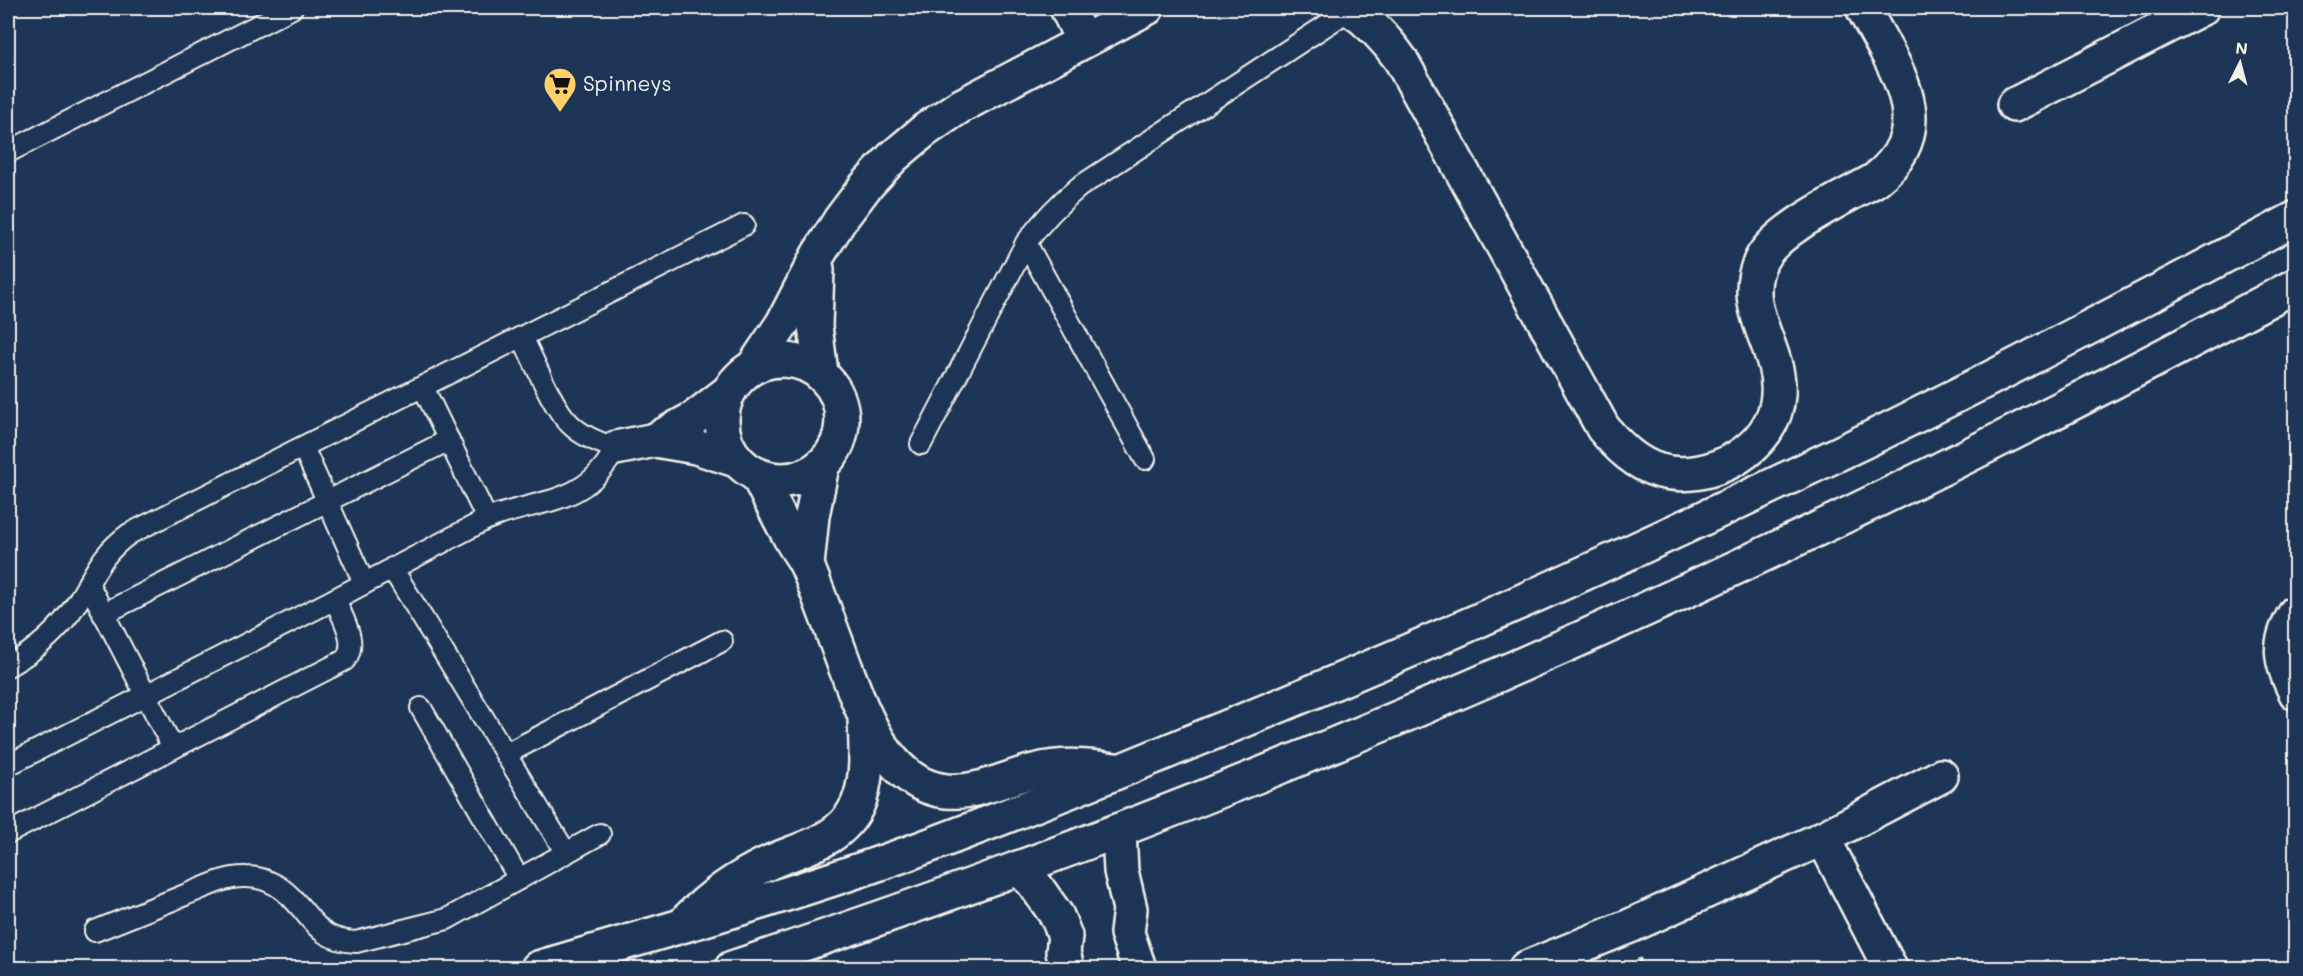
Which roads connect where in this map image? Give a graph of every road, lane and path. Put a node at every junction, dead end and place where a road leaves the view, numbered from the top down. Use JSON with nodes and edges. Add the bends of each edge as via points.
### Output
{"nodes":[{"id":1,"x":292,"y":8,"type":"edge"},
{"id":2,"x":1066,"y":8,"type":"edge"},
{"id":3,"x":1147,"y":8,"type":"edge"},
{"id":4,"x":1350,"y":8,"type":"edge"},
{"id":5,"x":1863,"y":8,"type":"edge"},
{"id":6,"x":2202,"y":8,"type":"edge"},
{"id":7,"x":1083,"y":41,"type":"junction"},
{"id":8,"x":2014,"y":105,"type":"dead end"},
{"id":9,"x":8,"y":152,"type":"edge"},
{"id":10,"x":2295,"y":218,"type":"edge"},
{"id":11,"x":744,"y":225,"type":"dead end"},
{"id":12,"x":1026,"y":243,"type":"junction"},
{"id":13,"x":818,"y":255,"type":"junction"},
{"id":14,"x":2295,"y":285,"type":"edge"},
{"id":15,"x":522,"y":337,"type":"junction"},
{"id":16,"x":754,"y":366,"type":"junction"},
{"id":17,"x":821,"y":373,"type":"junction"},
{"id":18,"x":423,"y":387,"type":"junction"},
{"id":19,"x":728,"y":392,"type":"junction"},
{"id":20,"x":448,"y":440,"type":"junction"},
{"id":21,"x":655,"y":440,"type":"junction"},
{"id":22,"x":921,"y":444,"type":"dead end"},
{"id":23,"x":303,"y":447,"type":"junction"},
{"id":24,"x":616,"y":448,"type":"junction"},
{"id":25,"x":1146,"y":459,"type":"dead end"},
{"id":26,"x":822,"y":466,"type":"junction"},
{"id":27,"x":747,"y":468,"type":"junction"},
{"id":28,"x":327,"y":501,"type":"junction"},
{"id":29,"x":487,"y":519,"type":"junction"},
{"id":30,"x":807,"y":565,"type":"junction"},
{"id":31,"x":392,"y":568,"type":"junction"},
{"id":32,"x":88,"y":583,"type":"junction"},
{"id":33,"x":364,"y":583,"type":"junction"},
{"id":34,"x":335,"y":599,"type":"junction"},
{"id":35,"x":2295,"y":612,"type":"edge"},
{"id":36,"x":103,"y":614,"type":"junction"},
{"id":37,"x":722,"y":641,"type":"dead end"},
{"id":38,"x":8,"y":666,"type":"edge"},
{"id":39,"x":2295,"y":693,"type":"edge"},
{"id":40,"x":146,"y":695,"type":"junction"},
{"id":41,"x":421,"y":708,"type":"dead end"},
{"id":42,"x":865,"y":719,"type":"junction"},
{"id":43,"x":173,"y":748,"type":"junction"},
{"id":44,"x":506,"y":754,"type":"junction"},
{"id":45,"x":8,"y":765,"type":"edge"},
{"id":46,"x":1120,"y":771,"type":"junction"},
{"id":47,"x":1941,"y":776,"type":"dead end"},
{"id":48,"x":1119,"y":832,"type":"junction"},
{"id":49,"x":8,"y":833,"type":"edge"},
{"id":50,"x":600,"y":834,"type":"dead end"},
{"id":51,"x":1823,"y":838,"type":"junction"},
{"id":52,"x":566,"y":853,"type":"junction"},
{"id":53,"x":1018,"y":868,"type":"junction"},
{"id":54,"x":519,"y":879,"type":"junction"},
{"id":55,"x":1130,"y":909,"type":"junction"},
{"id":56,"x":681,"y":926,"type":"junction"},
{"id":57,"x":95,"y":931,"type":"dead end"},
{"id":58,"x":1065,"y":936,"type":"junction"},
{"id":59,"x":538,"y":969,"type":"edge"},
{"id":60,"x":732,"y":969,"type":"edge"},
{"id":61,"x":1067,"y":969,"type":"edge"},
{"id":62,"x":1089,"y":969,"type":"edge"},
{"id":63,"x":1139,"y":969,"type":"edge"},
{"id":64,"x":1162,"y":969,"type":"edge"},
{"id":65,"x":1526,"y":969,"type":"edge"},
{"id":66,"x":1890,"y":969,"type":"edge"}],
"edges":[{"from":1,"to":9,"type":"lane"},
{"from":2,"to":7,"type":"street"},
{"from":3,"to":7,"type":"street"},
{"from":4,"to":5,"type":"street","via":[[1387,40],[1401,60],[1603,428],[1618,447],[1637,461],[1682,475],[1709,471],[1752,448],[1776,410],[1778,379],[1753,292],[1762,258],[1785,233],[1889,169],[1906,143],[1911,115],[1904,87]]},
{"from":4,"to":12,"type":"lane","via":[[1079,187],[1041,222]]},
{"from":6,"to":8,"type":"street"},
{"from":7,"to":13,"type":"street","via":[[959,107],[925,130],[865,187]]},
{"from":10,"to":46,"type":"street","via":[[2095,325],[1845,451],[1593,570],[1426,645]]},
{"from":11,"to":15,"type":"lane"},
{"from":12,"to":22,"type":"lane"},
{"from":12,"to":25,"type":"lane"},
{"from":13,"to":16,"type":"street","via":[[787,316]]},
{"from":13,"to":17,"type":"street","via":[[815,302]]},
{"from":14,"to":48,"type":"street","via":[[1990,445],[1787,544],[1440,701]]},
{"from":15,"to":18,"type":"lane"},
{"from":15,"to":24,"type":"lane","via":[[569,423],[598,442]]},
{"from":16,"to":17,"type":"street","via":[[781,359]]},
{"from":16,"to":19,"type":"street"},
{"from":17,"to":26,"type":"street","via":[[839,398],[843,412],[839,442]]},
{"from":18,"to":20,"type":"lane"},
{"from":18,"to":23,"type":"lane"},
{"from":19,"to":21,"type":"street","via":[[693,419]]},
{"from":19,"to":27,"type":"street","via":[[721,420],[726,441]]},
{"from":20,"to":28,"type":"lane"},
{"from":20,"to":29,"type":"lane"},
{"from":21,"to":24,"type":"street"},
{"from":21,"to":27,"type":"street","via":[[696,447]]},
{"from":23,"to":28,"type":"lane"},
{"from":23,"to":32,"type":"lane","via":[[129,534],[105,556]]},
{"from":24,"to":29,"type":"lane","via":[[600,472],[577,491]]},
{"from":26,"to":27,"type":"street","via":[[798,479],[771,479]]},
{"from":26,"to":30,"type":"street"},
{"from":27,"to":30,"type":"street"},
{"from":28,"to":33,"type":"lane"},
{"from":28,"to":36,"type":"lane"},
{"from":29,"to":31,"type":"lane"},
{"from":30,"to":42,"type":"street"},
{"from":31,"to":33,"type":"lane"},
{"from":31,"to":44,"type":"lane"},
{"from":32,"to":36,"type":"lane"},
{"from":32,"to":38,"type":"lane","via":[[64,622],[48,639]]},
{"from":33,"to":34,"type":"lane"},
{"from":34,"to":40,"type":"lane"},
{"from":34,"to":43,"type":"lane","via":[[352,641],[345,660]]},
{"from":35,"to":39,"type":"street","via":[[2282,642],[2285,674]]},
{"from":36,"to":40,"type":"lane"},
{"from":37,"to":44,"type":"lane"},
{"from":40,"to":43,"type":"lane"},
{"from":40,"to":45,"type":"lane"},
{"from":41,"to":54,"type":"lane"},
{"from":42,"to":46,"type":"street","via":[[905,773],[943,791],[971,790],[1063,766]]},
{"from":42,"to":56,"type":"street","via":[[866,759],[861,792],[849,819],[821,843],[738,879]]},
{"from":43,"to":49,"type":"lane"},
{"from":44,"to":52,"type":"lane"},
{"from":46,"to":56,"type":"street","via":[[903,855]]},
{"from":47,"to":51,"type":"street"},
{"from":48,"to":53,"type":"street"},
{"from":48,"to":55,"type":"street","via":[[1120,871]]},
{"from":50,"to":52,"type":"lane"},
{"from":51,"to":65,"type":"street"},
{"from":51,"to":66,"type":"street"},
{"from":52,"to":54,"type":"lane"},
{"from":53,"to":58,"type":"street","via":[[1046,898]]},
{"from":53,"to":60,"type":"street"},
{"from":54,"to":57,"type":"lane","via":[[447,919],[356,942],[329,937],[317,929],[272,882],[245,877],[218,882]]},
{"from":55,"to":63,"type":"street","via":[[1127,933]]},
{"from":55,"to":64,"type":"street","via":[[1147,928]]},
{"from":56,"to":59,"type":"street"},
{"from":58,"to":61,"type":"street"},
{"from":58,"to":62,"type":"street","via":[[1079,945]]}]}
